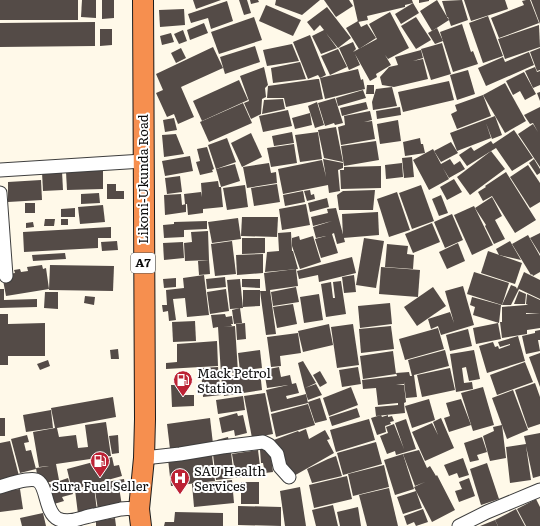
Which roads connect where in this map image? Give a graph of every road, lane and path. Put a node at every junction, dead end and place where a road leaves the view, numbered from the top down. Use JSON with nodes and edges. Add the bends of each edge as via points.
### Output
{"nodes":[{"id":1,"x":143,"y":0,"type":"edge"},
{"id":2,"x":143,"y":161,"type":"junction"},
{"id":3,"x":0,"y":170,"type":"edge"},
{"id":4,"x":0,"y":193,"type":"edge"},
{"id":5,"x":6,"y":276,"type":"dead end"},
{"id":6,"x":144,"y":458,"type":"junction"},
{"id":7,"x":289,"y":477,"type":"dead end"},
{"id":8,"x":0,"y":487,"type":"edge"},
{"id":9,"x":540,"y":490,"type":"edge"},
{"id":10,"x":140,"y":517,"type":"edge"},
{"id":11,"x":459,"y":526,"type":"edge"}],
"edges":[{"from":1,"to":2,"type":"highway","name":"Likoni-Ukunda Road","number":"A7"},
{"from":2,"to":3,"type":"street"},
{"from":2,"to":6,"type":"highway","name":"Likoni-Ukunda Road","number":"A7"},
{"from":4,"to":5,"type":"street"},
{"from":6,"to":7,"type":"street","via":[[263,442],[276,454],[280,467]]},
{"from":6,"to":10,"type":"highway","name":"Likoni-Ukunda Road","number":"A7"},
{"from":8,"to":10,"type":"street","via":[[31,480],[39,482],[51,513],[62,520],[71,521],[125,508]]},
{"from":9,"to":11,"type":"street"}]}
